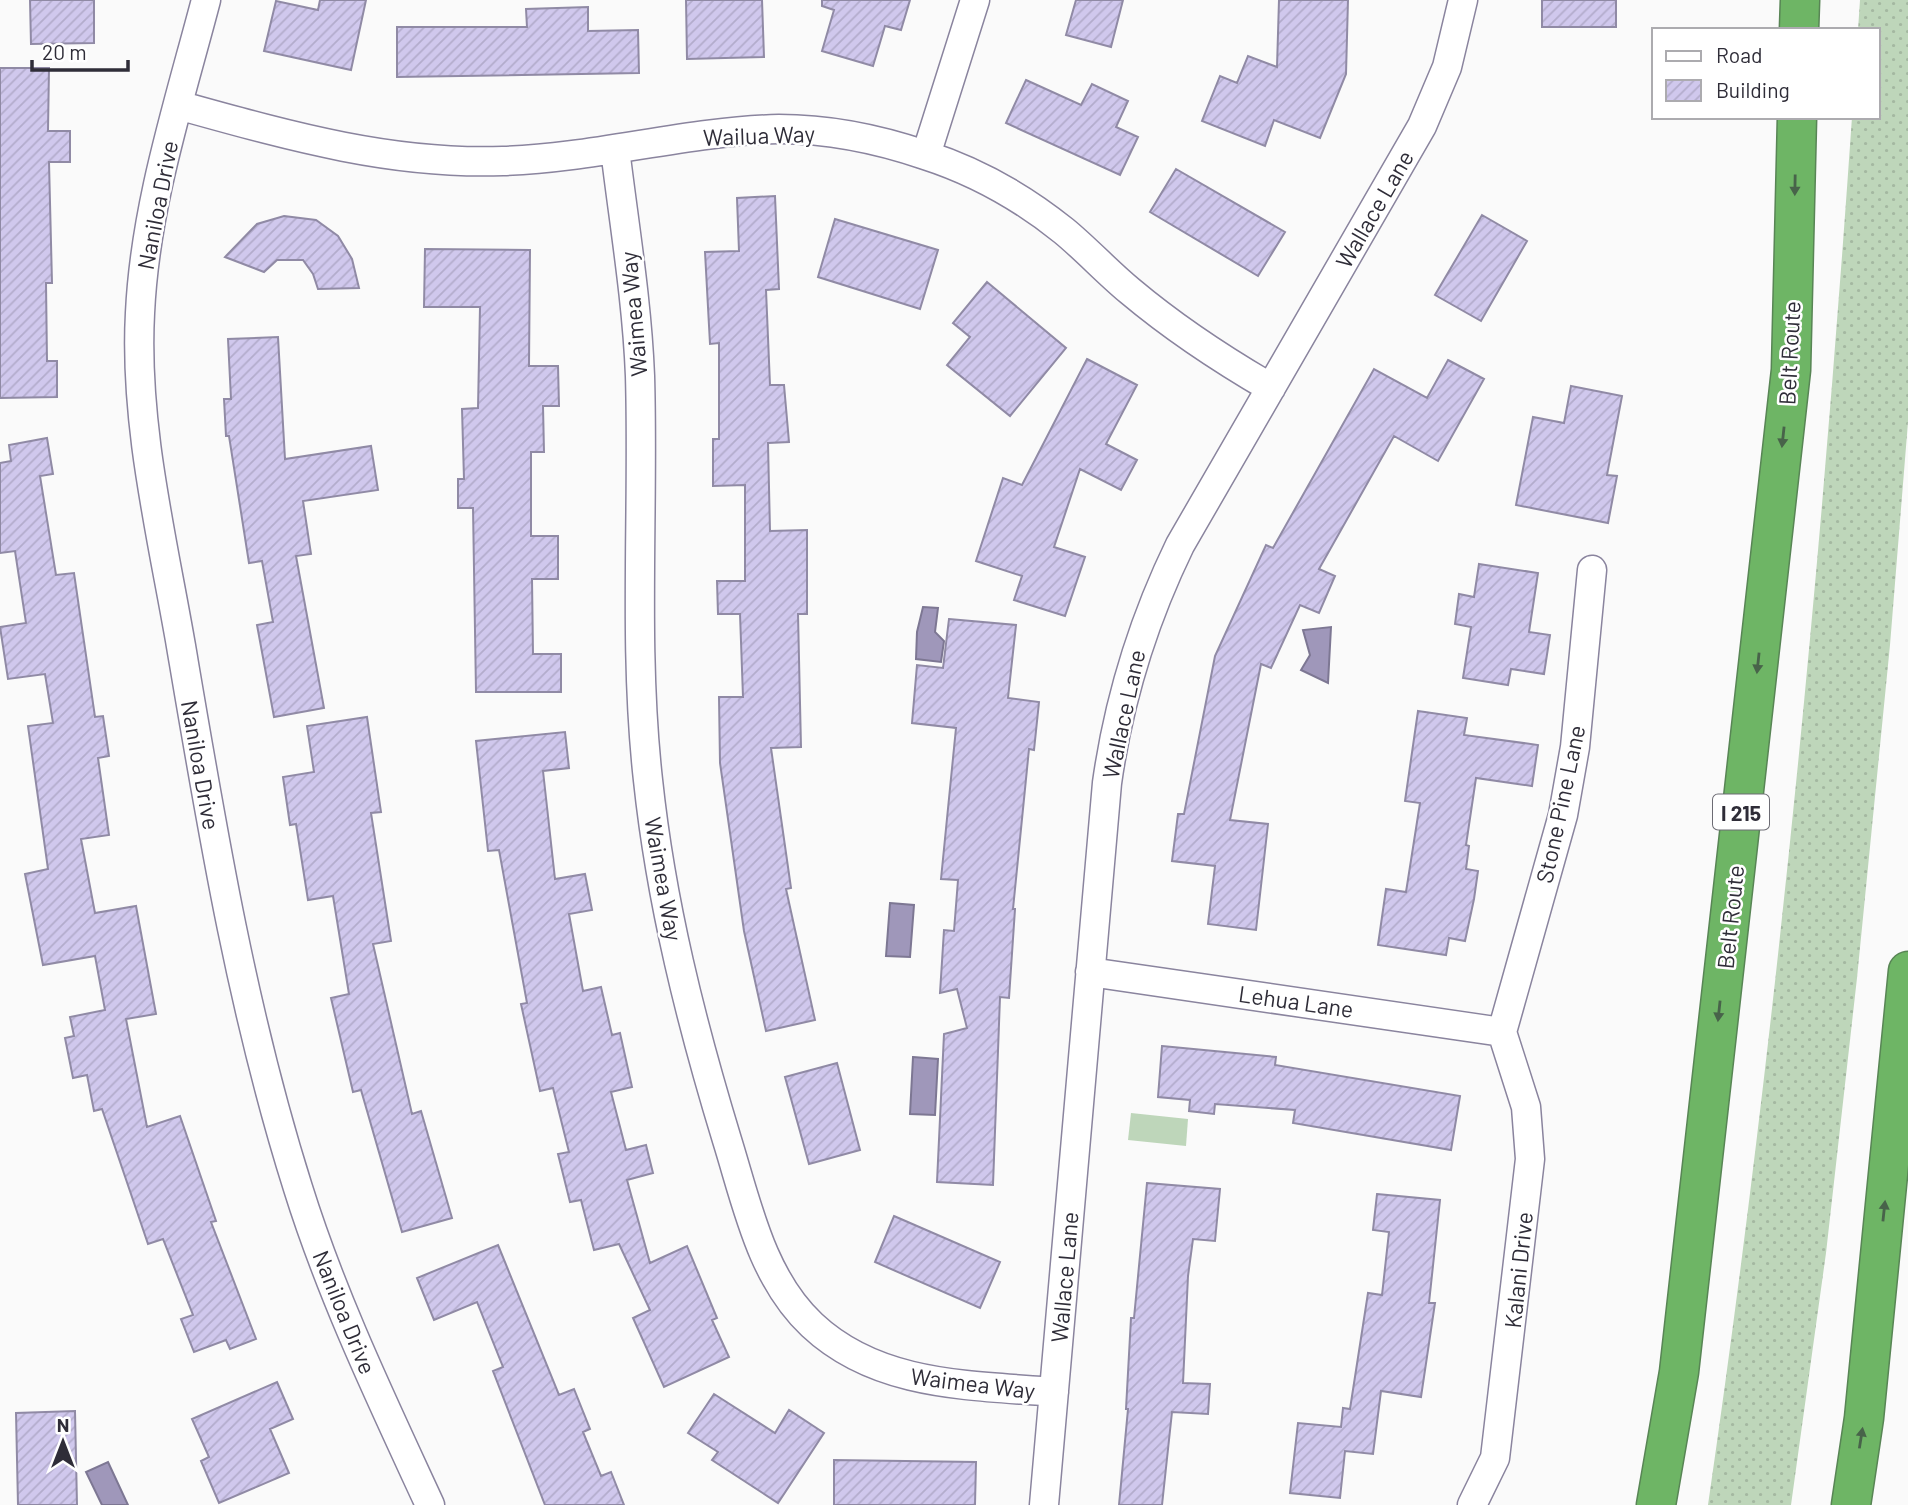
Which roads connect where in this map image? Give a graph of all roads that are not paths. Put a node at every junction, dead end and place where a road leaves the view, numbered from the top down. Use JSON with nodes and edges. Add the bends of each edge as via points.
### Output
{"nodes":[{"id":1,"x":206,"y":0,"type":"edge"},
{"id":2,"x":975,"y":0,"type":"edge"},
{"id":3,"x":1463,"y":0,"type":"edge"},
{"id":4,"x":1800,"y":0,"type":"edge"},
{"id":5,"x":1799,"y":28,"type":"edge"},
{"id":6,"x":178,"y":105,"type":"junction"},
{"id":7,"x":1797,"y":119,"type":"edge"},
{"id":8,"x":615,"y":149,"type":"junction"},
{"id":9,"x":926,"y":155,"type":"junction"},
{"id":10,"x":1271,"y":388,"type":"junction"},
{"id":11,"x":1592,"y":570,"type":"dead end"},
{"id":12,"x":1908,"y":971,"type":"edge"},
{"id":13,"x":1090,"y":972,"type":"junction"},
{"id":14,"x":1502,"y":1032,"type":"junction"},
{"id":15,"x":1055,"y":1392,"type":"junction"},
{"id":16,"x":430,"y":1505,"type":"edge"},
{"id":17,"x":1044,"y":1505,"type":"edge"},
{"id":18,"x":1472,"y":1505,"type":"edge"},
{"id":19,"x":1656,"y":1505,"type":"edge"},
{"id":20,"x":1851,"y":1505,"type":"edge"}],
"edges":[{"from":1,"to":6,"type":"street","name":"Naniloa Drive"},
{"from":2,"to":9,"type":"street"},
{"from":3,"to":10,"type":"street","name":"Wallace Lane","via":[[1436,97]]},
{"from":4,"to":5,"type":"highway"},
{"from":6,"to":8,"type":"street","name":"Wailua Way","via":[[304,141],[412,158],[503,161]]},
{"from":6,"to":16,"type":"street","name":"Naniloa Drive","via":[[148,229],[140,313],[141,387],[143,424],[218,859],[252,1024],[298,1190],[351,1330]]},
{"from":7,"to":19,"type":"highway","name":"Belt Route","number":"I 215","one_way":true,"via":[[1791,370],[1679,1372]]},
{"from":8,"to":9,"type":"street","name":"Wailua Way","via":[[782,129],[842,134]]},
{"from":8,"to":15,"type":"street","name":"Waimea Way","via":[[640,376],[642,705],[648,782],[668,916],[688,1001],[759,1245],[784,1290],[811,1324],[845,1352],[890,1372],[926,1381]]},
{"from":9,"to":10,"type":"street","name":"Wailua Way","via":[[981,178],[1035,210],[1172,325]]},
{"from":10,"to":13,"type":"street","name":"Wallace Lane","via":[[1180,545],[1133,659],[1107,783]]},
{"from":11,"to":14,"type":"street","name":"Stone Pine Lane","via":[[1577,734],[1563,815]]},
{"from":20,"to":12,"type":"highway","one_way":true,"via":[[1864,1418]]},
{"from":13,"to":14,"type":"street","name":"Lehua Lane"},
{"from":13,"to":15,"type":"street","name":"Wallace Lane"},
{"from":14,"to":18,"type":"street","name":"Kalani Drive","via":[[1526,1107],[1530,1159],[1495,1458]]},
{"from":15,"to":17,"type":"street","name":"Wallace Lane"}]}
